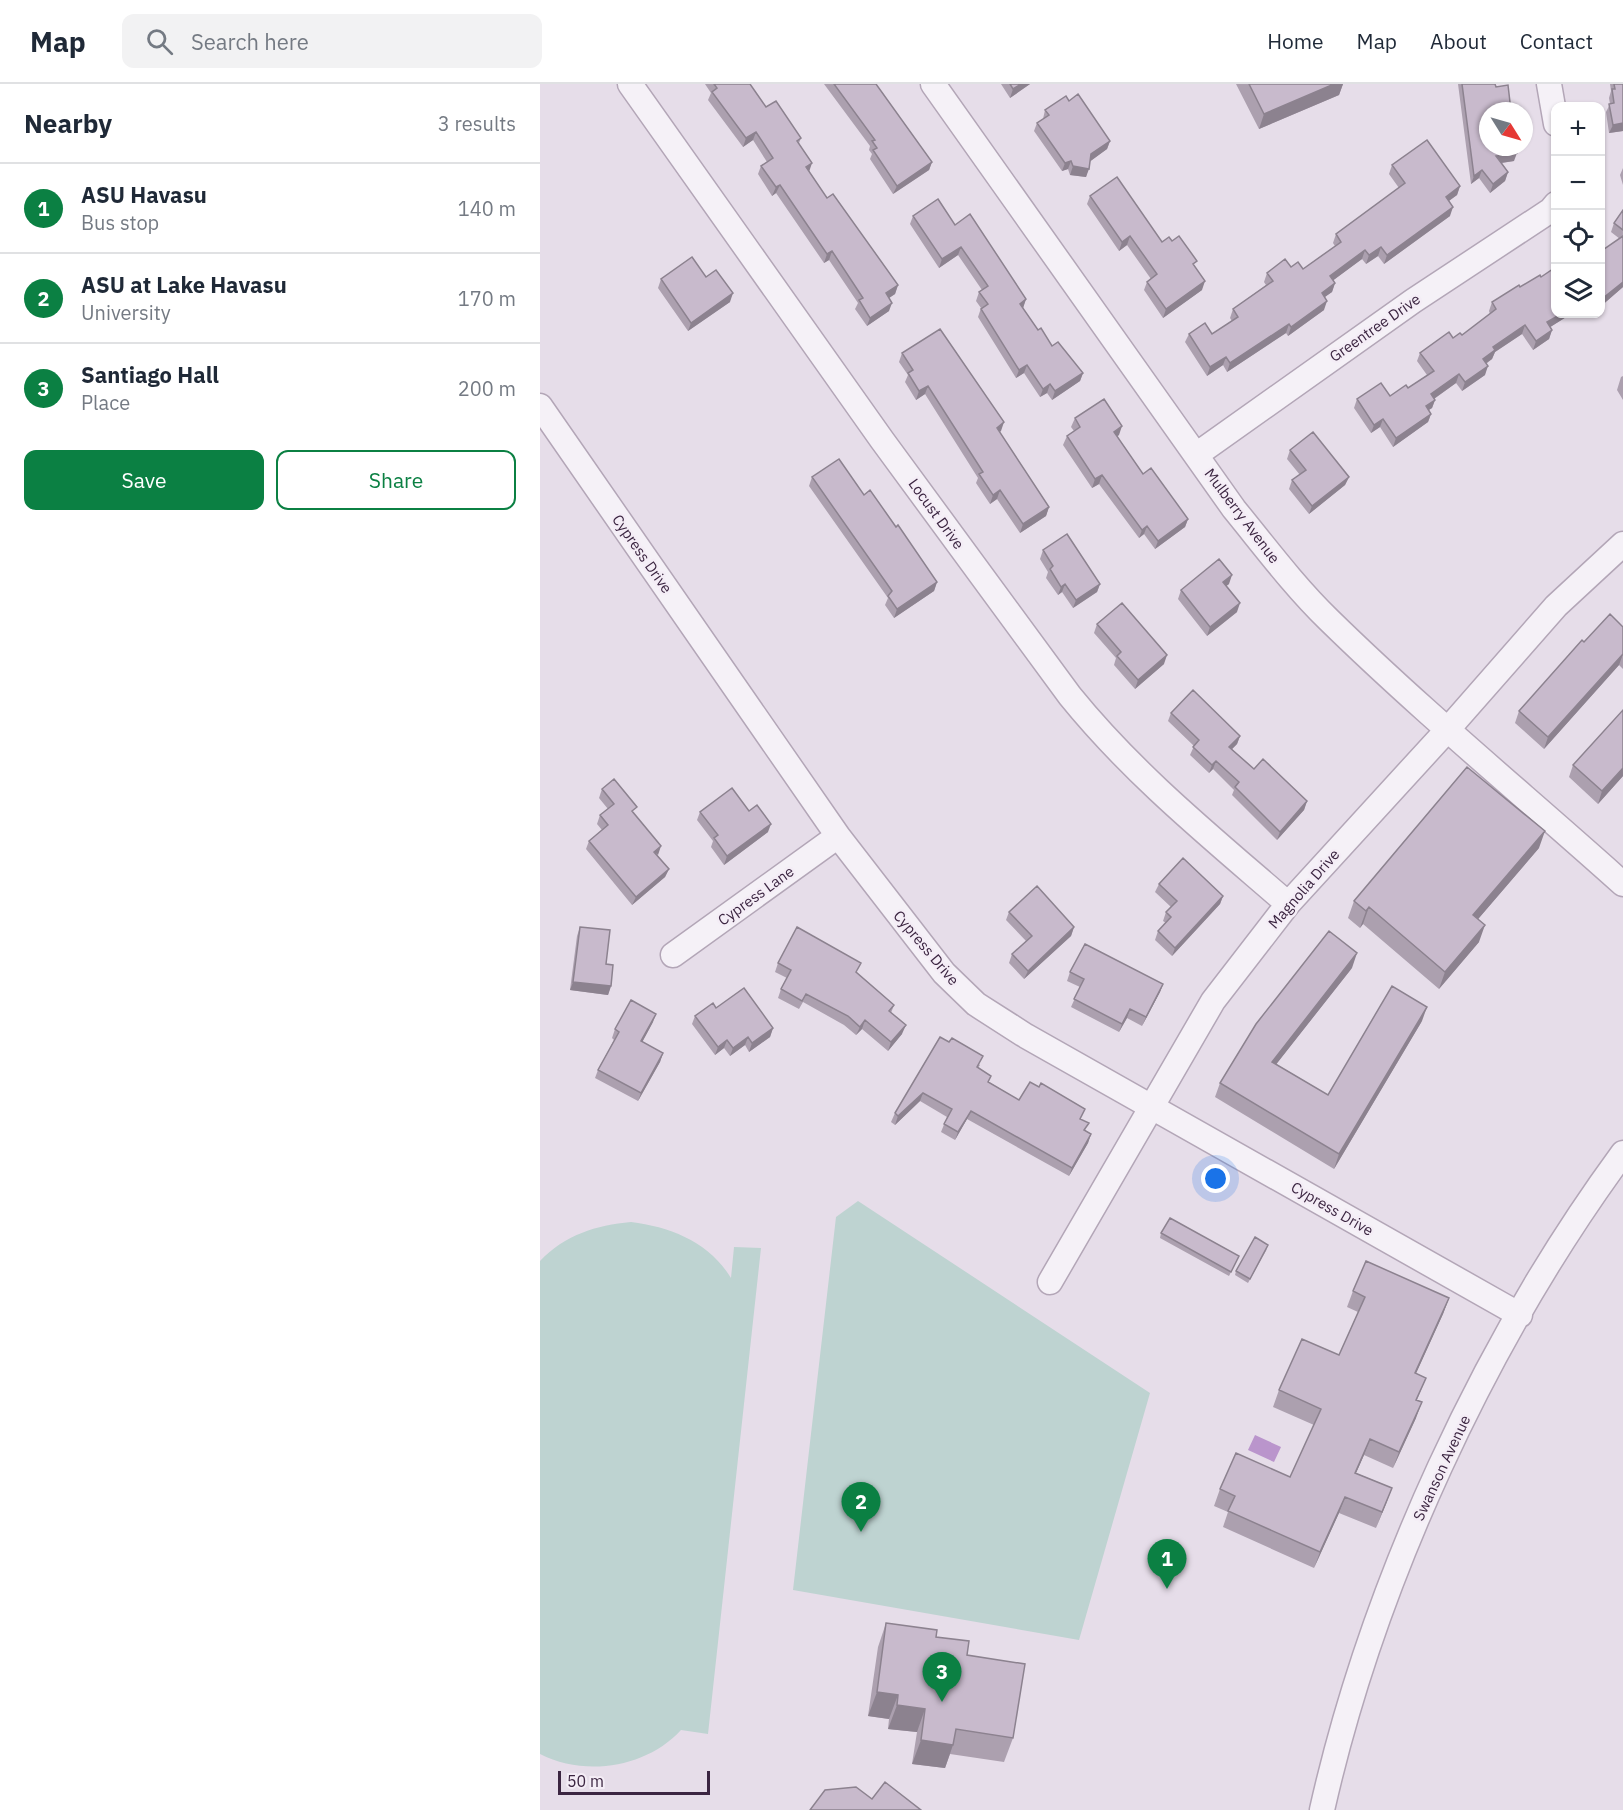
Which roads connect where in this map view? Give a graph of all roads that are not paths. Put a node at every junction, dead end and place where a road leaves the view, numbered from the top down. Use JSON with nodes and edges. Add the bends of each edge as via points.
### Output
{"nodes":[{"id":1,"x":630,"y":84,"type":"edge"},
{"id":2,"x":933,"y":84,"type":"edge"},
{"id":3,"x":1549,"y":84,"type":"edge"},
{"id":4,"x":1552,"y":102,"type":"edge"},
{"id":5,"x":1551,"y":210,"type":"edge"},
{"id":6,"x":540,"y":406,"type":"edge"},
{"id":7,"x":1196,"y":455,"type":"junction"},
{"id":8,"x":1623,"y":544,"type":"edge"},
{"id":9,"x":1449,"y":728,"type":"junction"},
{"id":10,"x":838,"y":836,"type":"junction"},
{"id":11,"x":1623,"y":884,"type":"edge"},
{"id":12,"x":1288,"y":904,"type":"junction"},
{"id":13,"x":673,"y":955,"type":"dead end"},
{"id":14,"x":1153,"y":1107,"type":"junction"},
{"id":15,"x":1623,"y":1153,"type":"edge"},
{"id":16,"x":1050,"y":1282,"type":"dead end"},
{"id":17,"x":1520,"y":1315,"type":"junction"},
{"id":18,"x":1322,"y":1810,"type":"edge"}],
"edges":[{"from":1,"to":12,"type":"street","name":"Locust Drive","via":[[882,440],[1070,696],[1101,734],[1167,799]]},
{"from":2,"to":7,"type":"street","name":"Mulberry Avenue"},
{"from":3,"to":4,"type":"street"},
{"from":5,"to":7,"type":"street","name":"Greentree Drive","via":[[1413,301]]},
{"from":6,"to":10,"type":"street","name":"Cypress Drive"},
{"from":7,"to":9,"type":"street","name":"Mulberry Avenue","via":[[1279,566],[1328,619]]},
{"from":8,"to":9,"type":"street","name":"Magnolia Drive","via":[[1556,606]]},
{"from":9,"to":11,"type":"street","name":"Mulberry Avenue"},
{"from":9,"to":12,"type":"street","name":"Magnolia Drive"},
{"from":10,"to":13,"type":"street","name":"Cypress Lane"},
{"from":10,"to":14,"type":"street","name":"Cypress Drive","via":[[944,973],[976,1004]]},
{"from":12,"to":14,"type":"street","name":"Magnolia Drive","via":[[1213,1001]]},
{"from":14,"to":16,"type":"street","name":"Magnolia Drive"},
{"from":14,"to":17,"type":"street","name":"Cypress Drive"},
{"from":15,"to":17,"type":"street","name":"Swanson Avenue","via":[[1559,1248]]},
{"from":17,"to":18,"type":"street","name":"Swanson Avenue","via":[[1459,1429],[1418,1519],[1382,1610]]}]}
